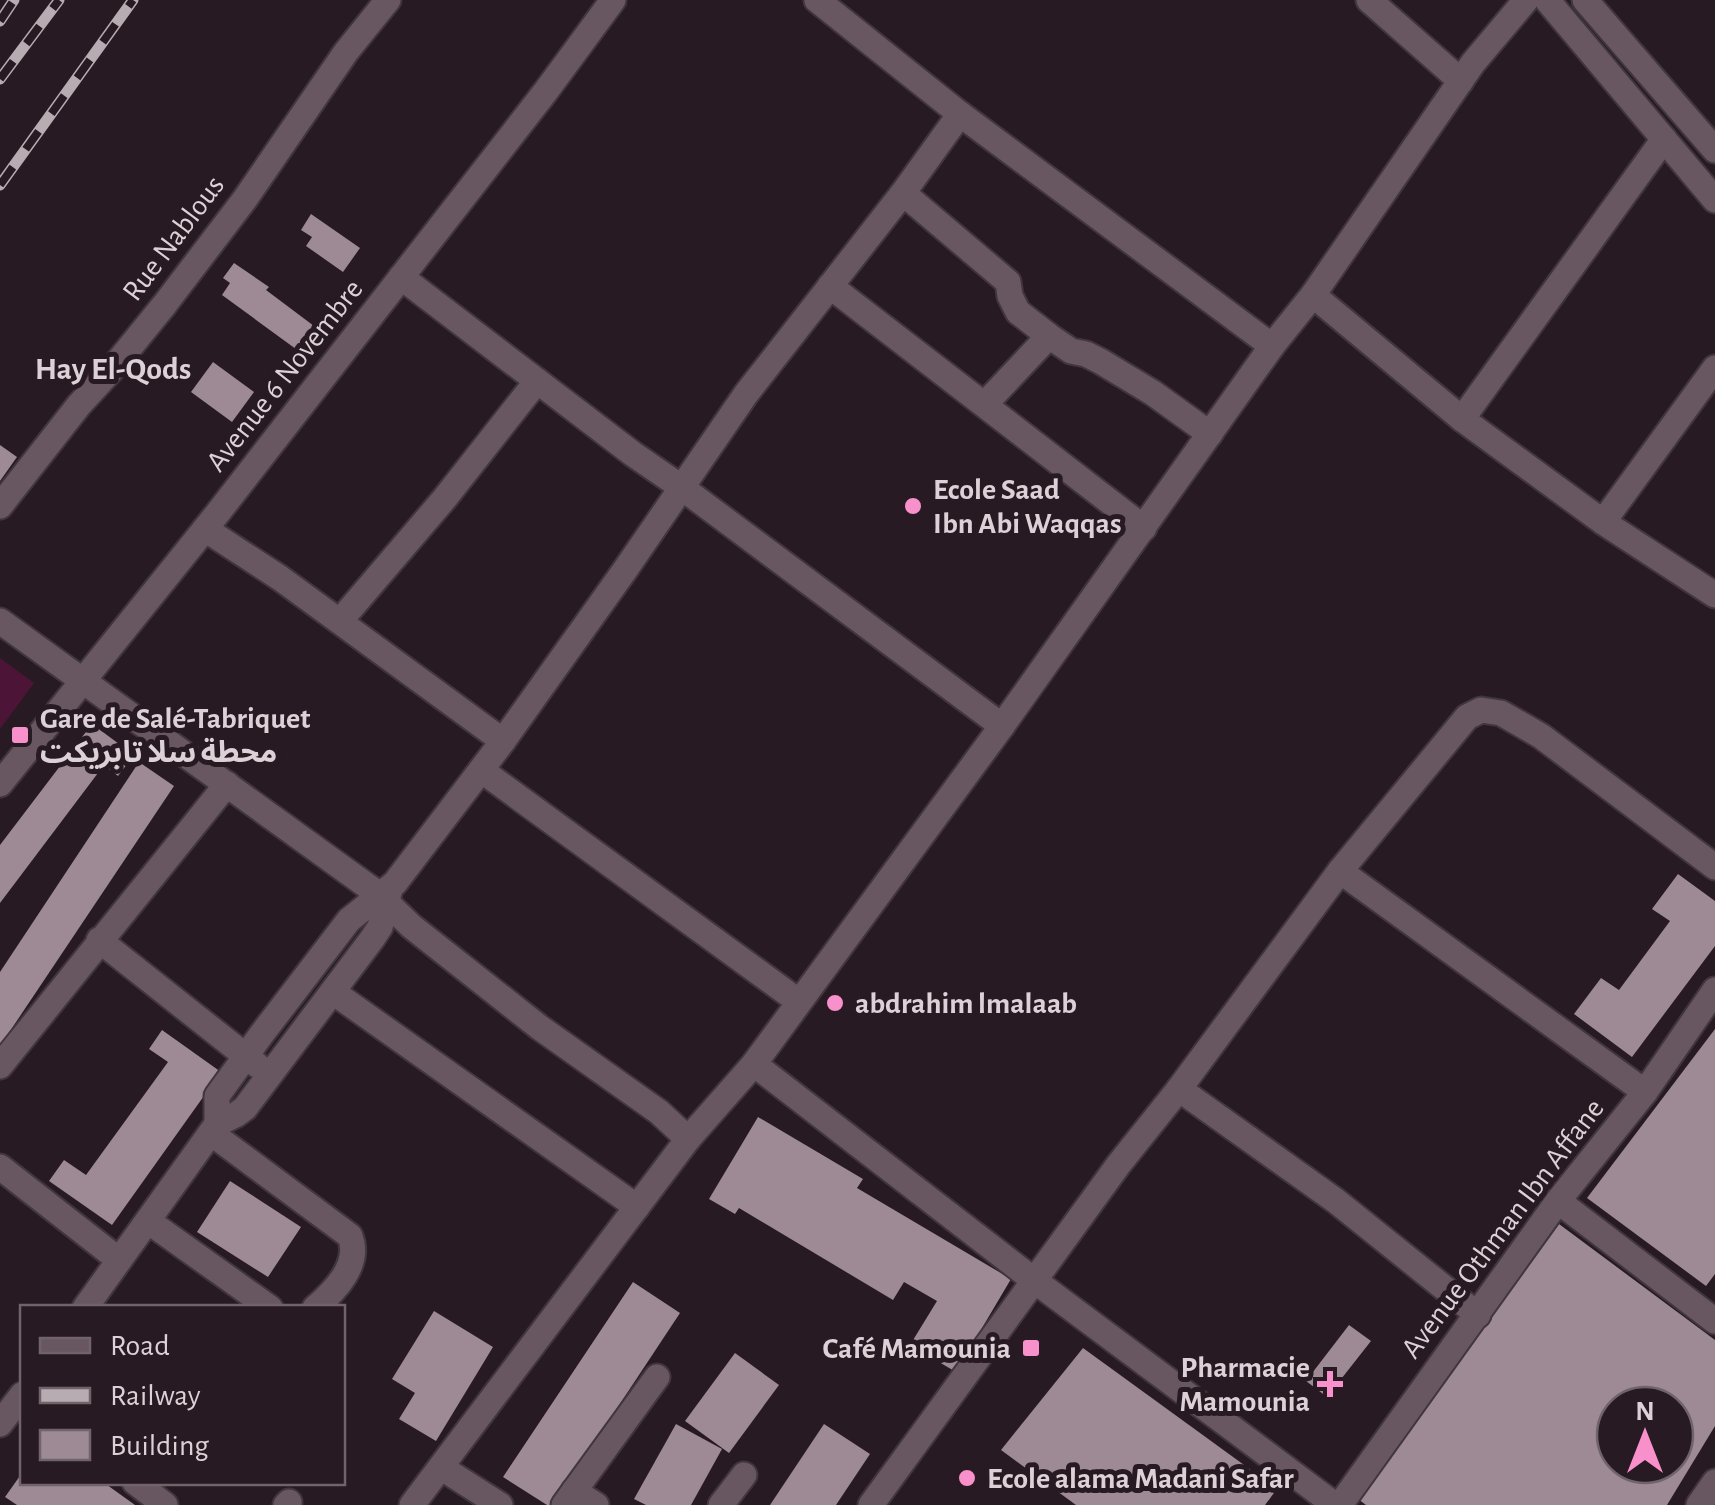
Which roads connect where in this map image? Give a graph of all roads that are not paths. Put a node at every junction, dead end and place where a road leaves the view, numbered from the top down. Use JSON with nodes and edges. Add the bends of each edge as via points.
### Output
{"nodes":[{"id":1,"x":388,"y":0,"type":"edge"},
{"id":2,"x":613,"y":0,"type":"edge"},
{"id":3,"x":817,"y":0,"type":"edge"},
{"id":4,"x":1369,"y":0,"type":"edge"},
{"id":5,"x":1526,"y":0,"type":"edge"},
{"id":6,"x":1548,"y":0,"type":"edge"},
{"id":7,"x":1585,"y":0,"type":"edge"},
{"id":8,"x":1461,"y":81,"type":"junction"},
{"id":9,"x":960,"y":114,"type":"junction"},
{"id":10,"x":1664,"y":138,"type":"junction"},
{"id":11,"x":1715,"y":150,"type":"edge"},
{"id":12,"x":904,"y":193,"type":"junction"},
{"id":13,"x":1715,"y":200,"type":"edge"},
{"id":14,"x":401,"y":277,"type":"junction"},
{"id":15,"x":830,"y":286,"type":"junction"},
{"id":16,"x":1313,"y":295,"type":"junction"},
{"id":17,"x":1049,"y":336,"type":"junction"},
{"id":18,"x":1272,"y":346,"type":"junction"},
{"id":19,"x":1715,"y":368,"type":"edge"},
{"id":20,"x":537,"y":381,"type":"junction"},
{"id":21,"x":985,"y":404,"type":"junction"},
{"id":22,"x":1462,"y":419,"type":"junction"},
{"id":23,"x":1210,"y":434,"type":"junction"},
{"id":24,"x":681,"y":487,"type":"junction"},
{"id":25,"x":0,"y":506,"type":"edge"},
{"id":26,"x":1603,"y":522,"type":"junction"},
{"id":27,"x":206,"y":528,"type":"junction"},
{"id":28,"x":1144,"y":528,"type":"junction"},
{"id":29,"x":1715,"y":595,"type":"edge"},
{"id":30,"x":0,"y":620,"type":"edge"},
{"id":31,"x":340,"y":621,"type":"junction"},
{"id":32,"x":83,"y":680,"type":"junction"},
{"id":33,"x":1002,"y":726,"type":"junction"},
{"id":34,"x":503,"y":741,"type":"junction"},
{"id":35,"x":481,"y":770,"type":"junction"},
{"id":36,"x":0,"y":784,"type":"edge"},
{"id":37,"x":227,"y":784,"type":"junction"},
{"id":38,"x":1715,"y":868,"type":"edge"},
{"id":39,"x":1340,"y":871,"type":"junction"},
{"id":40,"x":386,"y":895,"type":"junction"},
{"id":41,"x":99,"y":940,"type":"junction"},
{"id":42,"x":1715,"y":990,"type":"edge"},
{"id":43,"x":333,"y":992,"type":"junction"},
{"id":44,"x":798,"y":1001,"type":"junction"},
{"id":45,"x":246,"y":1056,"type":"junction"},
{"id":46,"x":754,"y":1064,"type":"junction"},
{"id":47,"x":0,"y":1066,"type":"edge"},
{"id":48,"x":268,"y":1075,"type":"junction"},
{"id":49,"x":1179,"y":1088,"type":"junction"},
{"id":50,"x":1645,"y":1092,"type":"junction"},
{"id":51,"x":214,"y":1128,"type":"junction"},
{"id":52,"x":688,"y":1139,"type":"junction"},
{"id":53,"x":0,"y":1168,"type":"edge"},
{"id":54,"x":1558,"y":1201,"type":"junction"},
{"id":55,"x":637,"y":1208,"type":"junction"},
{"id":56,"x":148,"y":1221,"type":"junction"},
{"id":57,"x":119,"y":1260,"type":"junction"},
{"id":58,"x":1036,"y":1281,"type":"junction"},
{"id":59,"x":87,"y":1305,"type":"edge"},
{"id":60,"x":266,"y":1305,"type":"edge"},
{"id":61,"x":319,"y":1305,"type":"edge"},
{"id":62,"x":1478,"y":1315,"type":"junction"},
{"id":63,"x":1715,"y":1321,"type":"edge"},
{"id":64,"x":657,"y":1376,"type":"dead end"},
{"id":65,"x":20,"y":1398,"type":"edge"},
{"id":66,"x":0,"y":1424,"type":"edge"},
{"id":67,"x":442,"y":1468,"type":"junction"},
{"id":68,"x":744,"y":1475,"type":"dead end"},
{"id":69,"x":1715,"y":1482,"type":"edge"},
{"id":70,"x":139,"y":1485,"type":"edge"},
{"id":71,"x":578,"y":1500,"type":"edge"},
{"id":72,"x":164,"y":1505,"type":"edge"},
{"id":73,"x":412,"y":1505,"type":"edge"},
{"id":74,"x":500,"y":1505,"type":"edge"},
{"id":75,"x":721,"y":1505,"type":"edge"},
{"id":76,"x":871,"y":1505,"type":"edge"},
{"id":77,"x":1338,"y":1505,"type":"edge"},
{"id":78,"x":1699,"y":1505,"type":"edge"}],
"edges":[{"from":1,"to":25,"type":"street","name":"Rue Nablous","via":[[174,293]]},
{"from":2,"to":14,"type":"street","name":"Avenue 6 Novembre"},
{"from":3,"to":9,"type":"street"},
{"from":4,"to":8,"type":"street"},
{"from":5,"to":8,"type":"street"},
{"from":6,"to":10,"type":"street"},
{"from":7,"to":11,"type":"street"},
{"from":8,"to":16,"type":"street"},
{"from":9,"to":12,"type":"street"},
{"from":9,"to":18,"type":"street"},
{"from":10,"to":13,"type":"street"},
{"from":10,"to":22,"type":"street"},
{"from":12,"to":15,"type":"street"},
{"from":12,"to":17,"type":"street","via":[[1008,282],[1018,312]]},
{"from":14,"to":20,"type":"street"},
{"from":14,"to":27,"type":"street","name":"Avenue 6 Novembre"},
{"from":15,"to":21,"type":"street"},
{"from":15,"to":24,"type":"street"},
{"from":16,"to":18,"type":"street"},
{"from":16,"to":22,"type":"street"},
{"from":17,"to":21,"type":"street"},
{"from":17,"to":23,"type":"street","via":[[1153,392]]},
{"from":18,"to":23,"type":"street"},
{"from":19,"to":26,"type":"street"},
{"from":20,"to":24,"type":"street"},
{"from":20,"to":31,"type":"street"},
{"from":21,"to":28,"type":"street"},
{"from":22,"to":26,"type":"street"},
{"from":23,"to":28,"type":"street"},
{"from":24,"to":33,"type":"street"},
{"from":24,"to":34,"type":"street"},
{"from":26,"to":29,"type":"street"},
{"from":27,"to":31,"type":"street"},
{"from":27,"to":32,"type":"street","name":"Avenue 6 Novembre"},
{"from":28,"to":33,"type":"street"},
{"from":30,"to":32,"type":"street"},
{"from":31,"to":34,"type":"street"},
{"from":32,"to":36,"type":"street","name":"Avenue 6 Novembre"},
{"from":32,"to":37,"type":"street"},
{"from":33,"to":44,"type":"street"},
{"from":34,"to":35,"type":"street"},
{"from":35,"to":40,"type":"street"},
{"from":35,"to":44,"type":"street"},
{"from":37,"to":40,"type":"street"},
{"from":37,"to":41,"type":"street"},
{"from":38,"to":39,"type":"street","via":[[1541,736],[1501,712],[1481,710],[1467,716]]},
{"from":39,"to":49,"type":"street"},
{"from":39,"to":50,"type":"street"},
{"from":40,"to":43,"type":"street","via":[[380,927]]},
{"from":40,"to":45,"type":"street","via":[[340,930]]},
{"from":40,"to":52,"type":"street","via":[[412,926]]},
{"from":41,"to":45,"type":"street"},
{"from":41,"to":47,"type":"street"},
{"from":42,"to":50,"type":"street","name":"Avenue Othman Ibn Affane"},
{"from":43,"to":48,"type":"street"},
{"from":43,"to":55,"type":"street"},
{"from":44,"to":46,"type":"street"},
{"from":45,"to":48,"type":"street"},
{"from":45,"to":51,"type":"street","via":[[217,1096]]},
{"from":46,"to":52,"type":"street"},
{"from":46,"to":58,"type":"street"},
{"from":48,"to":51,"type":"street","via":[[245,1108]]},
{"from":49,"to":58,"type":"street"},
{"from":49,"to":62,"type":"street"},
{"from":50,"to":54,"type":"street","name":"Avenue Othman Ibn Affane"},
{"from":51,"to":56,"type":"street"},
{"from":51,"to":61,"type":"street","via":[[350,1236],[351,1264]]},
{"from":52,"to":55,"type":"street"},
{"from":53,"to":57,"type":"street"},
{"from":54,"to":62,"type":"street","name":"Avenue Othman Ibn Affane"},
{"from":54,"to":63,"type":"street"},
{"from":55,"to":67,"type":"street"},
{"from":56,"to":57,"type":"street"},
{"from":56,"to":60,"type":"street"},
{"from":57,"to":59,"type":"street"},
{"from":58,"to":76,"type":"street"},
{"from":58,"to":77,"type":"street"},
{"from":62,"to":77,"type":"street","name":"Avenue Othman Ibn Affane"},
{"from":64,"to":71,"type":"street"},
{"from":65,"to":66,"type":"street"},
{"from":67,"to":73,"type":"street"},
{"from":67,"to":74,"type":"street"},
{"from":68,"to":75,"type":"street"},
{"from":69,"to":78,"type":"street"},
{"from":70,"to":72,"type":"street"}]}
